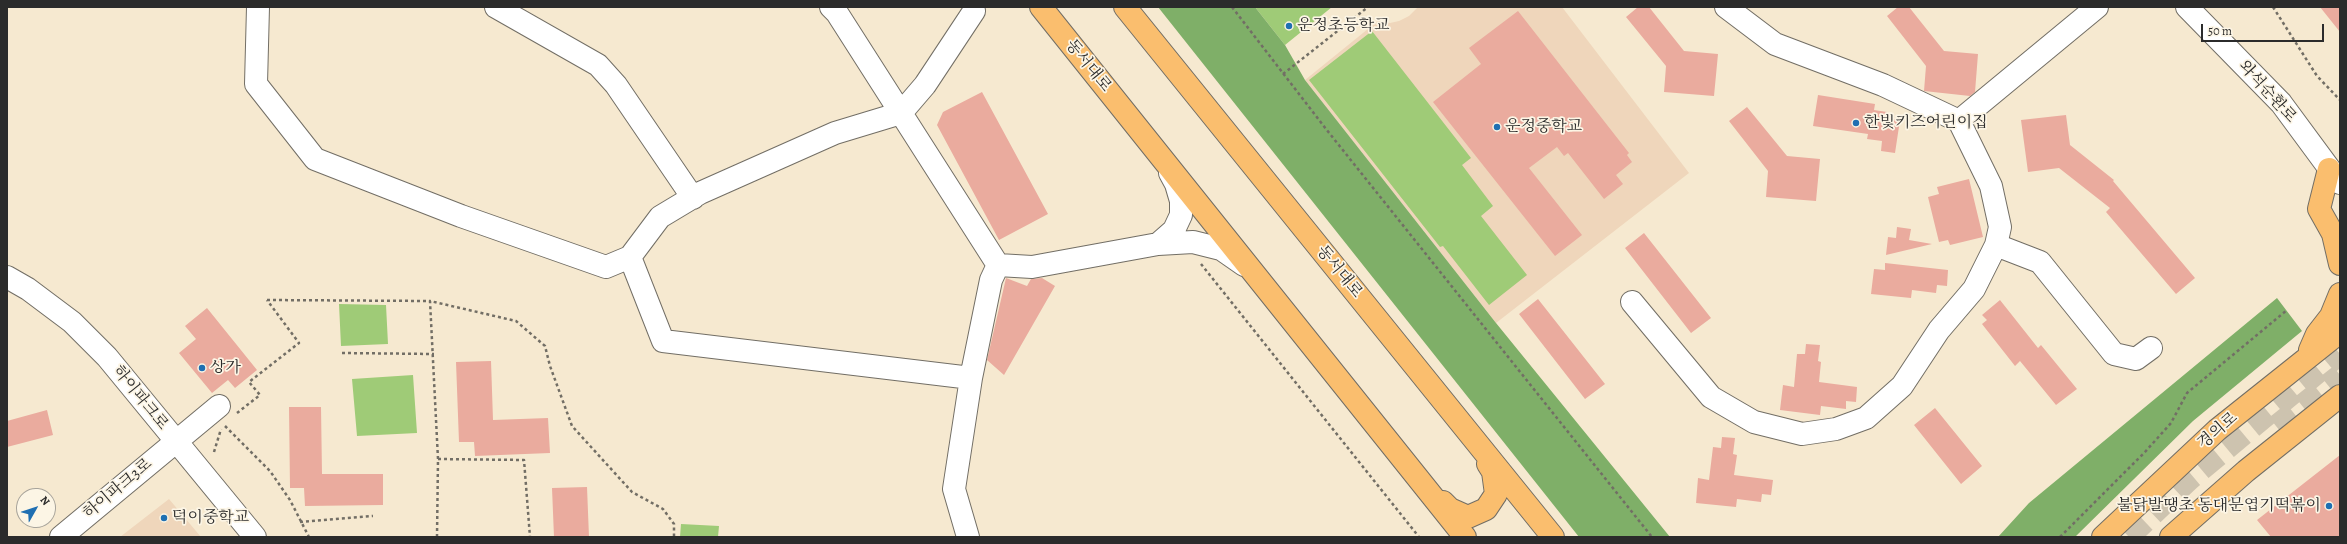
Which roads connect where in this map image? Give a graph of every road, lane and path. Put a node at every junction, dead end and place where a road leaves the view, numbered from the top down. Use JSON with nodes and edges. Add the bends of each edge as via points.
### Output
{"nodes":[{"id":1,"x":258,"y":7,"type":"edge"},
{"id":2,"x":496,"y":7,"type":"edge"},
{"id":3,"x":831,"y":7,"type":"edge"},
{"id":4,"x":1042,"y":7,"type":"edge"},
{"id":5,"x":1125,"y":7,"type":"edge"},
{"id":6,"x":1232,"y":7,"type":"edge"},
{"id":7,"x":1368,"y":7,"type":"edge"},
{"id":8,"x":1726,"y":7,"type":"edge"},
{"id":9,"x":2097,"y":7,"type":"edge"},
{"id":10,"x":2187,"y":7,"type":"edge"},
{"id":11,"x":2273,"y":7,"type":"edge"},
{"id":12,"x":974,"y":12,"type":"dead end"},
{"id":13,"x":1283,"y":74,"type":"junction"},
{"id":14,"x":2340,"y":100,"type":"edge"},
{"id":15,"x":902,"y":113,"type":"junction"},
{"id":16,"x":1959,"y":122,"type":"junction"},
{"id":17,"x":1158,"y":153,"type":"junction"},
{"id":18,"x":2335,"y":176,"type":"edge"},
{"id":19,"x":693,"y":198,"type":"junction"},
{"id":20,"x":1158,"y":244,"type":"junction"},
{"id":21,"x":1996,"y":245,"type":"junction"},
{"id":22,"x":630,"y":257,"type":"junction"},
{"id":23,"x":1199,"y":261,"type":"dead end"},
{"id":24,"x":2340,"y":264,"type":"edge"},
{"id":25,"x":998,"y":265,"type":"junction"},
{"id":26,"x":1252,"y":271,"type":"junction"},
{"id":27,"x":7,"y":277,"type":"edge"},
{"id":28,"x":2340,"y":294,"type":"edge"},
{"id":29,"x":430,"y":300,"type":"junction"},
{"id":30,"x":1632,"y":302,"type":"dead end"},
{"id":31,"x":2287,"y":310,"type":"dead end"},
{"id":32,"x":2340,"y":332,"type":"edge"},
{"id":33,"x":2151,"y":348,"type":"dead end"},
{"id":34,"x":342,"y":353,"type":"dead end"},
{"id":35,"x":434,"y":354,"type":"junction"},
{"id":36,"x":2306,"y":359,"type":"junction"},
{"id":37,"x":971,"y":378,"type":"junction"},
{"id":38,"x":2340,"y":396,"type":"edge"},
{"id":39,"x":227,"y":410,"type":"joint"},
{"id":40,"x":1468,"y":433,"type":"junction"},
{"id":41,"x":175,"y":441,"type":"junction"},
{"id":42,"x":214,"y":452,"type":"dead end"},
{"id":43,"x":438,"y":459,"type":"junction"},
{"id":44,"x":1414,"y":473,"type":"junction"},
{"id":45,"x":373,"y":516,"type":"dead end"},
{"id":46,"x":300,"y":522,"type":"junction"},
{"id":47,"x":61,"y":537,"type":"edge"},
{"id":48,"x":255,"y":537,"type":"edge"},
{"id":49,"x":309,"y":537,"type":"edge"},
{"id":50,"x":437,"y":537,"type":"edge"},
{"id":51,"x":530,"y":537,"type":"edge"},
{"id":52,"x":674,"y":537,"type":"edge"},
{"id":53,"x":968,"y":537,"type":"edge"},
{"id":54,"x":1419,"y":537,"type":"edge"},
{"id":55,"x":1465,"y":537,"type":"edge"},
{"id":56,"x":1553,"y":537,"type":"edge"},
{"id":57,"x":1652,"y":537,"type":"edge"},
{"id":58,"x":2060,"y":537,"type":"edge"},
{"id":59,"x":2103,"y":537,"type":"edge"},
{"id":60,"x":2171,"y":537,"type":"edge"}],
"edges":[{"from":1,"to":22,"type":"street","via":[[256,84],[315,160],[606,267]]},
{"from":2,"to":19,"type":"street","via":[[598,64],[616,85]]},
{"from":3,"to":15,"type":"street"},
{"from":4,"to":17,"type":"main road","name":"동서대로"},
{"from":5,"to":40,"type":"main road","name":"동서대로"},
{"from":6,"to":13,"type":"path"},
{"from":7,"to":13,"type":"path"},
{"from":8,"to":16,"type":"street","via":[[1775,44],[1883,86]]},
{"from":9,"to":16,"type":"street"},
{"from":10,"to":18,"type":"street","name":"와석순환로","via":[[2281,103]]},
{"from":11,"to":14,"type":"path","via":[[2317,76]]},
{"from":12,"to":15,"type":"street","via":[[925,85]]},
{"from":13,"to":57,"type":"path"},
{"from":15,"to":19,"type":"street","via":[[835,133]]},
{"from":15,"to":25,"type":"street"},
{"from":16,"to":21,"type":"street","via":[[1991,186],[2000,227]]},
{"from":17,"to":20,"type":"street","via":[[1176,184],[1181,208],[1181,215],[1174,230]]},
{"from":17,"to":26,"type":"main road","name":"동서대로"},
{"from":18,"to":24,"type":"main road","via":[[2319,209],[2333,234]]},
{"from":19,"to":22,"type":"street","via":[[660,217]]},
{"from":20,"to":25,"type":"street","via":[[1032,267]]},
{"from":20,"to":26,"type":"street","via":[[1208,244],[1232,254]]},
{"from":21,"to":30,"type":"street","via":[[1974,289],[1939,330],[1902,386],[1866,418],[1836,429],[1802,434],[1754,422],[1711,397]]},
{"from":21,"to":33,"type":"street","via":[[2040,262],[2114,354],[2136,359]]},
{"from":22,"to":37,"type":"street","via":[[662,342]]},
{"from":23,"to":54,"type":"path"},
{"from":25,"to":37,"type":"street","via":[[991,280]]},
{"from":26,"to":44,"type":"main road","name":"동서대로"},
{"from":27,"to":41,"type":"street","name":"하이파크로","via":[[28,289],[72,322],[107,358]]},
{"from":28,"to":36,"type":"main road","via":[[2331,316],[2317,334]]},
{"from":29,"to":35,"type":"path"},
{"from":29,"to":39,"type":"path","via":[[267,300],[299,343],[249,382],[260,395]]},
{"from":29,"to":52,"type":"path","via":[[516,321],[545,346],[572,426],[632,492],[663,509],[674,524]]},
{"from":31,"to":58,"type":"path","via":[[2187,393],[2170,423],[2145,452]]},
{"from":32,"to":36,"type":"main road","name":"경의로"},
{"from":34,"to":35,"type":"path"},
{"from":35,"to":43,"type":"path"},
{"from":36,"to":59,"type":"main road","name":"경의로","via":[[2217,430]]},
{"from":37,"to":53,"type":"street","via":[[954,490]]},
{"from":38,"to":60,"type":"main road","via":[[2246,471]]},
{"from":39,"to":41,"type":"street","name":"하이파크3로"},
{"from":40,"to":44,"type":"main road","via":[[1493,472],[1496,494],[1486,510],[1468,517],[1450,509]]},
{"from":40,"to":56,"type":"main road","name":"동서대로"},
{"from":41,"to":47,"type":"street","name":"하이파크3로"},
{"from":41,"to":48,"type":"street","name":"하이파크로"},
{"from":42,"to":46,"type":"path","via":[[223,424],[270,471],[290,500]]},
{"from":43,"to":50,"type":"path"},
{"from":43,"to":51,"type":"path","via":[[524,460]]},
{"from":44,"to":55,"type":"main road","name":"동서대로"},
{"from":45,"to":46,"type":"path"},
{"from":46,"to":49,"type":"path"}]}
